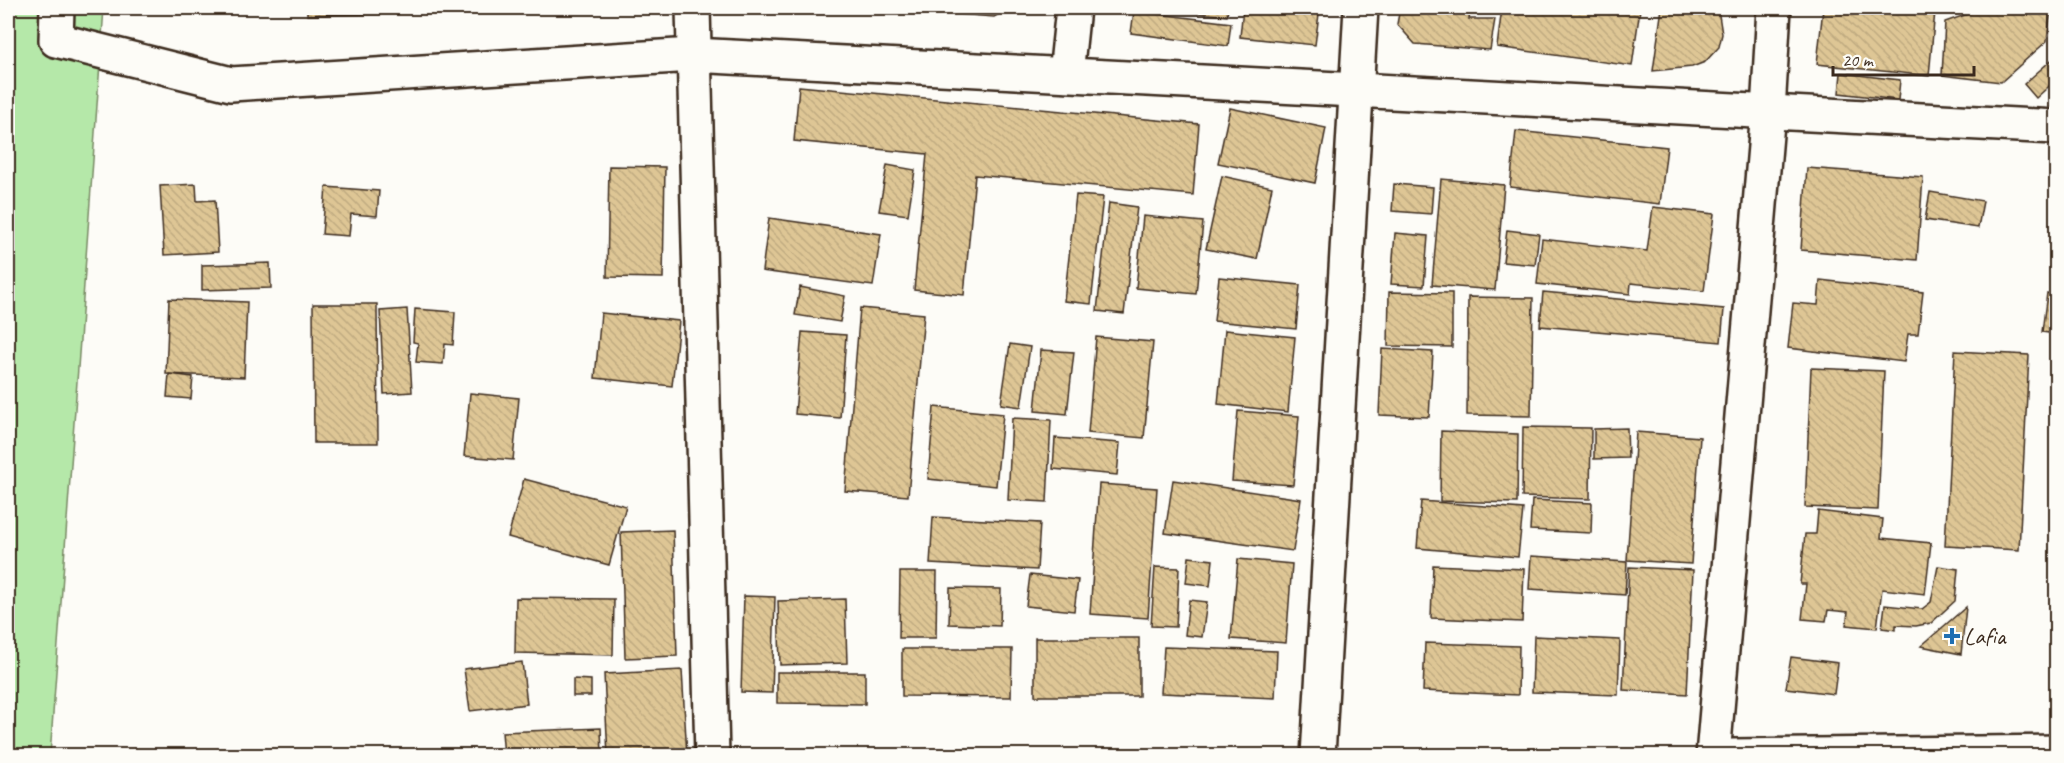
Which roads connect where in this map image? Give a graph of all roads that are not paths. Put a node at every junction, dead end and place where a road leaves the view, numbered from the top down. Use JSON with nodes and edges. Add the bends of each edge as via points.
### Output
{"nodes":[{"id":1,"x":57,"y":8,"type":"edge"},
{"id":2,"x":693,"y":8,"type":"edge"},
{"id":3,"x":1073,"y":8,"type":"edge"},
{"id":4,"x":1361,"y":8,"type":"edge"},
{"id":5,"x":1774,"y":8,"type":"edge"},
{"id":6,"x":693,"y":55,"type":"junction"},
{"id":7,"x":1066,"y":74,"type":"junction"},
{"id":8,"x":1355,"y":89,"type":"junction"},
{"id":9,"x":1768,"y":111,"type":"junction"},
{"id":10,"x":2056,"y":127,"type":"edge"},
{"id":11,"x":2056,"y":752,"type":"edge"},
{"id":12,"x":712,"y":756,"type":"edge"},
{"id":13,"x":1318,"y":756,"type":"edge"},
{"id":14,"x":1713,"y":756,"type":"edge"},
{"id":15,"x":1734,"y":756,"type":"edge"}],
"edges":[{"from":1,"to":6,"type":"street","via":[[56,40],[231,84]]},
{"from":2,"to":6,"type":"street"},
{"from":3,"to":7,"type":"street"},
{"from":4,"to":8,"type":"street"},
{"from":5,"to":9,"type":"street"},
{"from":6,"to":7,"type":"street"},
{"from":6,"to":12,"type":"street"},
{"from":7,"to":8,"type":"street"},
{"from":8,"to":9,"type":"street"},
{"from":8,"to":13,"type":"street"},
{"from":9,"to":10,"type":"street"},
{"from":9,"to":14,"type":"street"},
{"from":11,"to":15,"type":"street"}]}
